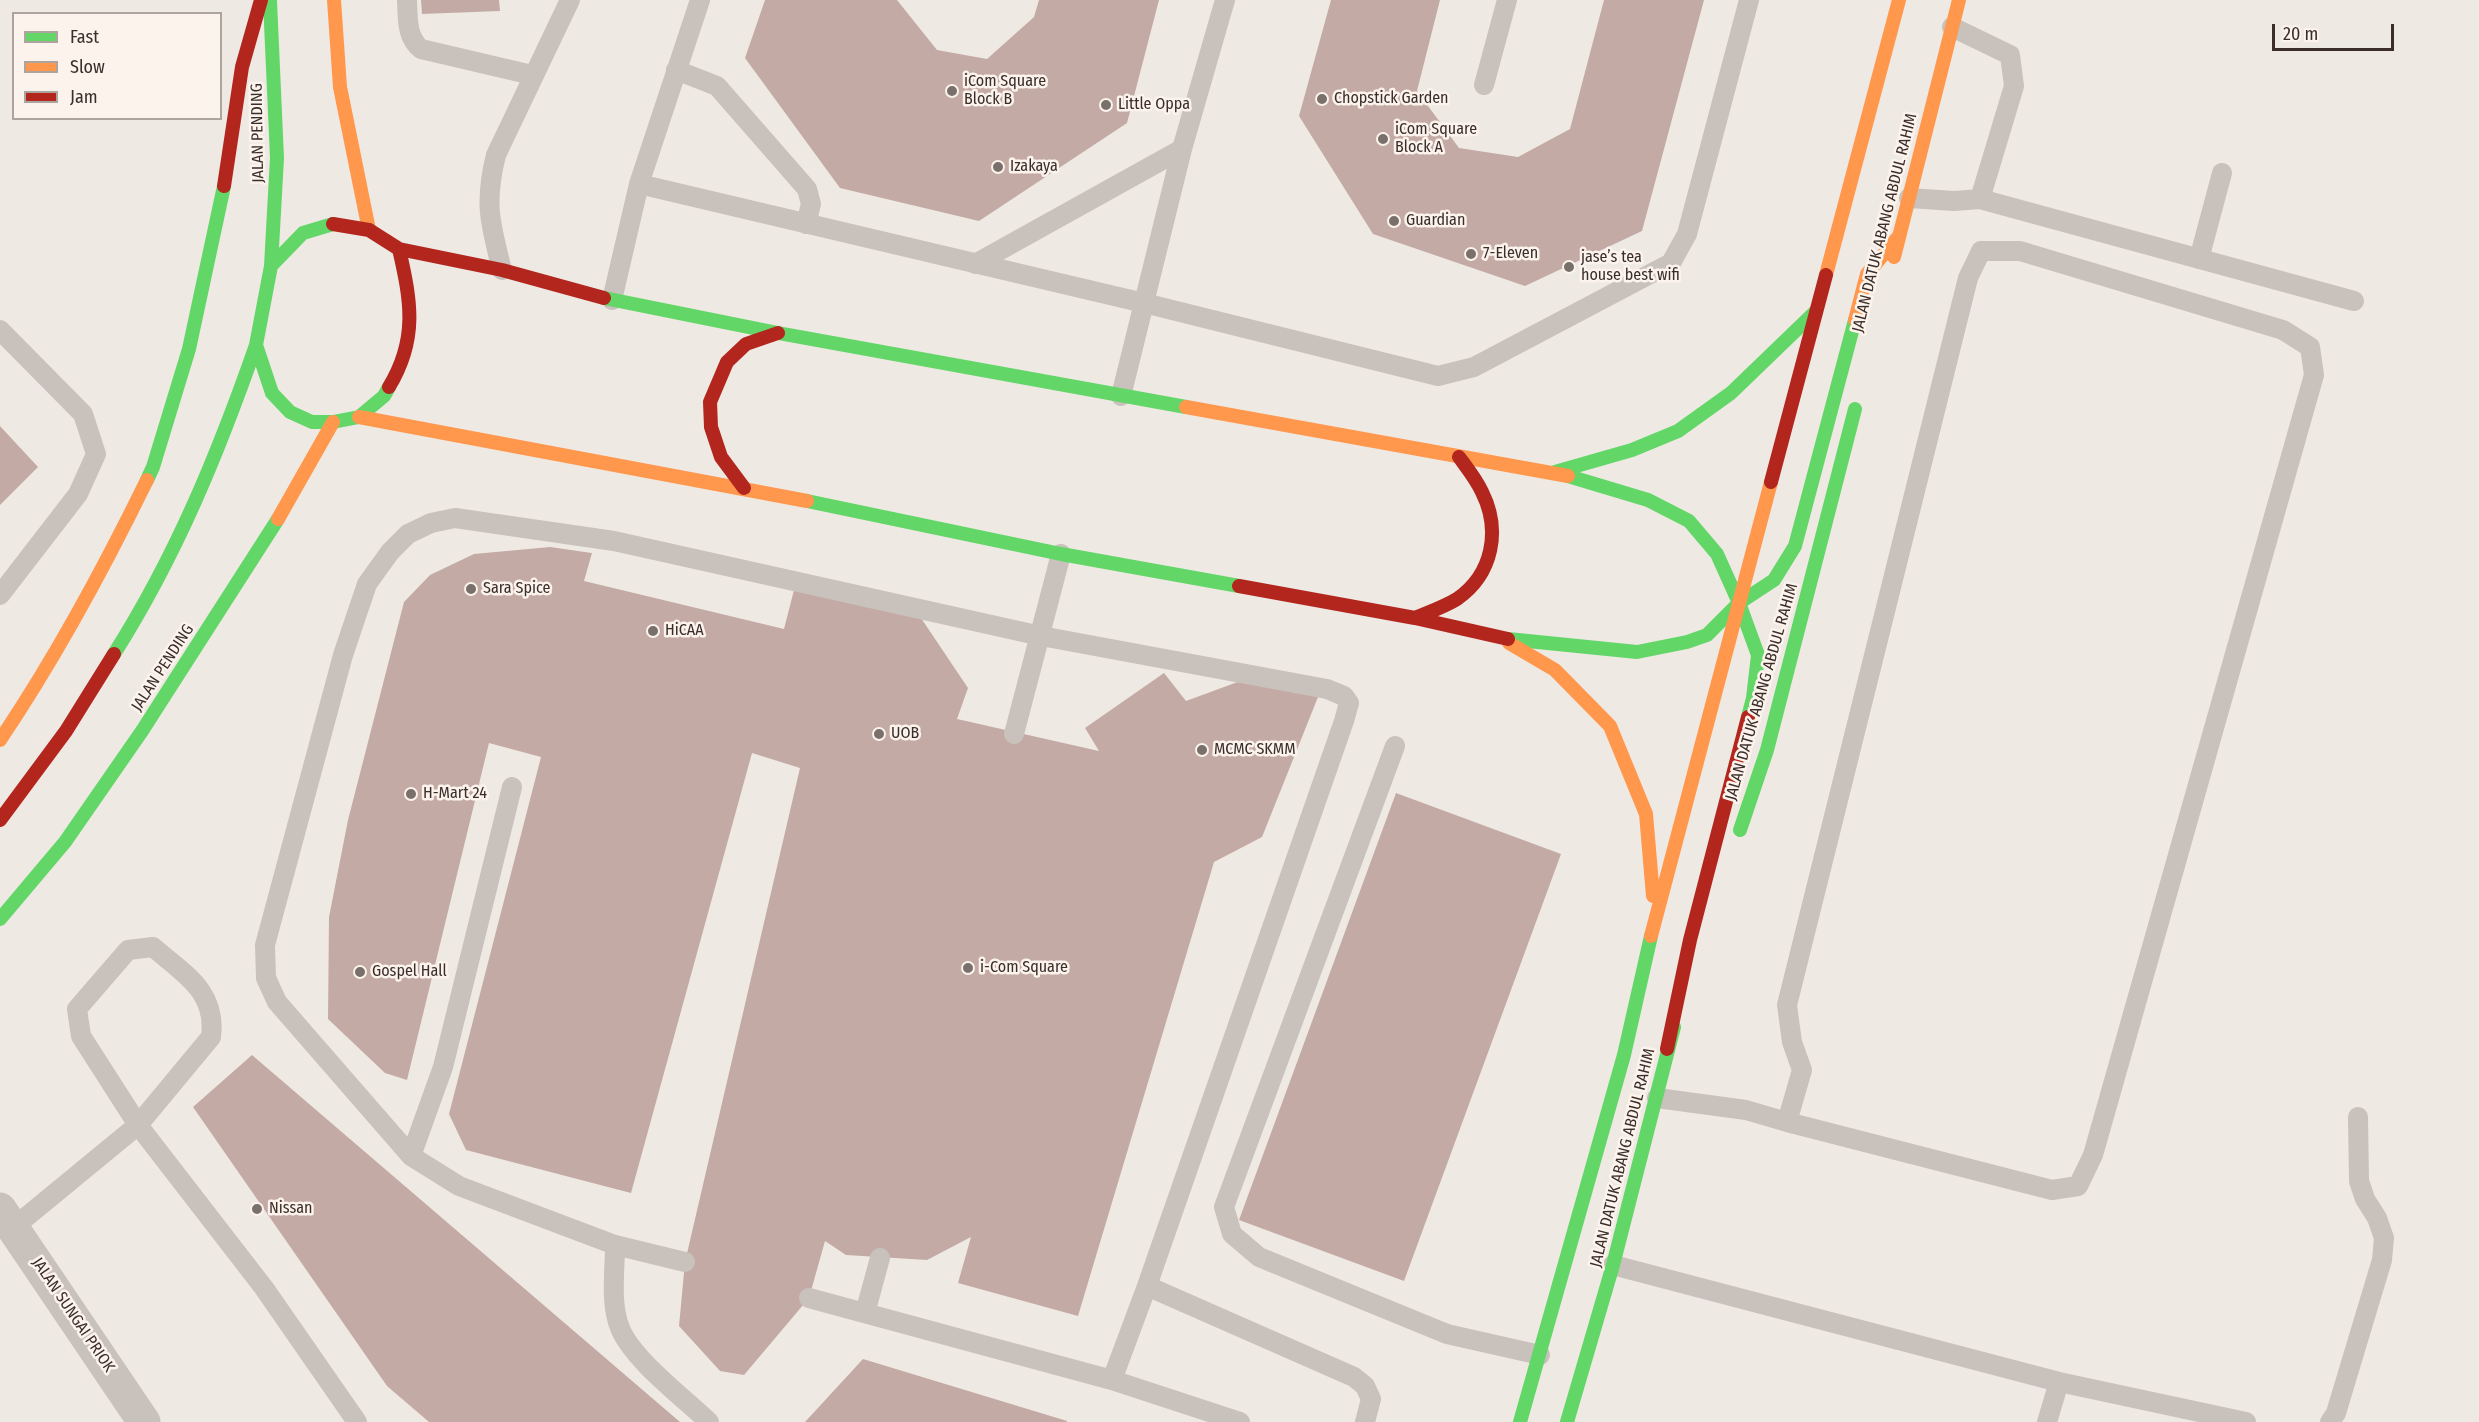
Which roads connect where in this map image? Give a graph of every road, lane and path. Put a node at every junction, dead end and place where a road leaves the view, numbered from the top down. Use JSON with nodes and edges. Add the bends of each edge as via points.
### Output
{"nodes":[{"id":1,"x":261,"y":0,"type":"edge"},
{"id":2,"x":270,"y":0,"type":"edge"},
{"id":3,"x":334,"y":0,"type":"edge"},
{"id":4,"x":407,"y":0,"type":"edge"},
{"id":5,"x":570,"y":0,"type":"edge"},
{"id":6,"x":700,"y":0,"type":"edge"},
{"id":7,"x":1225,"y":0,"type":"edge"},
{"id":8,"x":1508,"y":0,"type":"edge"},
{"id":9,"x":1749,"y":0,"type":"edge"},
{"id":10,"x":1899,"y":0,"type":"edge"},
{"id":11,"x":1959,"y":0,"type":"edge"},
{"id":12,"x":1952,"y":27,"type":"junction"},
{"id":13,"x":676,"y":70,"type":"junction"},
{"id":14,"x":532,"y":75,"type":"junction"},
{"id":15,"x":1484,"y":85,"type":"dead end"},
{"id":16,"x":1182,"y":149,"type":"junction"},
{"id":17,"x":2222,"y":173,"type":"dead end"},
{"id":18,"x":639,"y":184,"type":"junction"},
{"id":19,"x":1909,"y":198,"type":"junction"},
{"id":20,"x":1980,"y":199,"type":"junction"},
{"id":21,"x":806,"y":224,"type":"junction"},
{"id":22,"x":369,"y":230,"type":"junction"},
{"id":23,"x":1899,"y":236,"type":"junction"},
{"id":24,"x":399,"y":249,"type":"junction"},
{"id":25,"x":2199,"y":258,"type":"junction"},
{"id":26,"x":975,"y":264,"type":"junction"},
{"id":27,"x":271,"y":266,"type":"junction"},
{"id":28,"x":501,"y":270,"type":"junction"},
{"id":29,"x":1890,"y":270,"type":"dead end"},
{"id":30,"x":612,"y":300,"type":"junction"},
{"id":31,"x":2354,"y":301,"type":"dead end"},
{"id":32,"x":1144,"y":303,"type":"junction"},
{"id":33,"x":1815,"y":312,"type":"junction"},
{"id":34,"x":1,"y":332,"type":"edge"},
{"id":35,"x":778,"y":333,"type":"junction"},
{"id":36,"x":256,"y":345,"type":"junction"},
{"id":37,"x":1121,"y":396,"type":"junction"},
{"id":38,"x":1858,"y":396,"type":"dead end"},
{"id":39,"x":359,"y":417,"type":"junction"},
{"id":40,"x":333,"y":422,"type":"junction"},
{"id":41,"x":1459,"y":456,"type":"junction"},
{"id":42,"x":1555,"y":472,"type":"junction"},
{"id":43,"x":744,"y":488,"type":"junction"},
{"id":44,"x":1061,"y":554,"type":"junction"},
{"id":45,"x":0,"y":595,"type":"edge"},
{"id":46,"x":1739,"y":603,"type":"junction"},
{"id":47,"x":1415,"y":618,"type":"junction"},
{"id":48,"x":1041,"y":636,"type":"junction"},
{"id":49,"x":1500,"y":638,"type":"junction"},
{"id":50,"x":1014,"y":734,"type":"dead end"},
{"id":51,"x":0,"y":740,"type":"edge"},
{"id":52,"x":1395,"y":746,"type":"dead end"},
{"id":53,"x":512,"y":787,"type":"dead end"},
{"id":54,"x":0,"y":820,"type":"edge"},
{"id":55,"x":1737,"y":838,"type":"dead end"},
{"id":56,"x":0,"y":919,"type":"edge"},
{"id":57,"x":1655,"y":921,"type":"junction"},
{"id":58,"x":1708,"y":927,"type":"dead end"},
{"id":59,"x":1667,"y":1049,"type":"junction"},
{"id":60,"x":1657,"y":1098,"type":"junction"},
{"id":61,"x":2358,"y":1117,"type":"dead end"},
{"id":62,"x":1787,"y":1122,"type":"junction"},
{"id":63,"x":138,"y":1125,"type":"junction"},
{"id":64,"x":411,"y":1156,"type":"junction"},
{"id":65,"x":7,"y":1218,"type":"edge"},
{"id":66,"x":615,"y":1245,"type":"junction"},
{"id":67,"x":880,"y":1258,"type":"dead end"},
{"id":68,"x":685,"y":1262,"type":"dead end"},
{"id":69,"x":1613,"y":1264,"type":"junction"},
{"id":70,"x":1147,"y":1286,"type":"junction"},
{"id":71,"x":809,"y":1298,"type":"dead end"},
{"id":72,"x":865,"y":1313,"type":"junction"},
{"id":73,"x":1540,"y":1354,"type":"junction"},
{"id":74,"x":1112,"y":1380,"type":"junction"},
{"id":75,"x":2059,"y":1382,"type":"junction"},
{"id":76,"x":144,"y":1422,"type":"edge"},
{"id":77,"x":357,"y":1422,"type":"edge"},
{"id":78,"x":709,"y":1422,"type":"edge"},
{"id":79,"x":1240,"y":1422,"type":"edge"},
{"id":80,"x":1365,"y":1422,"type":"edge"},
{"id":81,"x":1520,"y":1422,"type":"edge"},
{"id":82,"x":1567,"y":1422,"type":"edge"},
{"id":83,"x":2047,"y":1422,"type":"edge"},
{"id":84,"x":2246,"y":1422,"type":"edge"},
{"id":85,"x":2330,"y":1422,"type":"edge"}],
"edges":[{"from":1,"to":51,"type":"street","via":[[242,68],[221,206],[189,349],[153,467],[107,562],[40,681]]},
{"from":2,"to":27,"type":"street","name":"JALAN PENDING","via":[[277,158]]},
{"from":3,"to":22,"type":"street","via":[[340,87]]},
{"from":4,"to":14,"type":"lane","via":[[409,32],[421,49]]},
{"from":5,"to":14,"type":"lane"},
{"from":6,"to":13,"type":"lane"},
{"from":7,"to":16,"type":"lane"},
{"from":8,"to":15,"type":"lane"},
{"from":9,"to":32,"type":"lane","via":[[1688,234],[1671,264],[1474,367],[1438,376]]},
{"from":10,"to":33,"type":"street","name":"JALAN DATUK ABANG ABDUL RAHIM"},
{"from":11,"to":12,"type":"street","name":"JALAN DATUK ABANG ABDUL RAHIM"},
{"from":12,"to":19,"type":"street","name":"JALAN DATUK ABANG ABDUL RAHIM"},
{"from":12,"to":20,"type":"lane","via":[[2010,55],[2014,86]]},
{"from":13,"to":18,"type":"lane"},
{"from":13,"to":21,"type":"lane","via":[[717,86],[807,189],[811,204]]},
{"from":14,"to":28,"type":"lane","via":[[496,155],[489,182],[488,217]]},
{"from":16,"to":26,"type":"lane"},
{"from":16,"to":32,"type":"lane"},
{"from":17,"to":25,"type":"lane"},
{"from":18,"to":21,"type":"lane"},
{"from":18,"to":30,"type":"lane"},
{"from":19,"to":20,"type":"lane"},
{"from":19,"to":23,"type":"street","name":"JALAN DATUK ABANG ABDUL RAHIM"},
{"from":20,"to":25,"type":"lane"},
{"from":21,"to":26,"type":"lane"},
{"from":22,"to":24,"type":"street"},
{"from":22,"to":27,"type":"street","via":[[333,224],[303,233]]},
{"from":23,"to":29,"type":"street","name":"JALAN DATUK ABANG ABDUL RAHIM"},
{"from":23,"to":46,"type":"street","via":[[1867,274],[1795,546],[1774,580]]},
{"from":24,"to":28,"type":"street"},
{"from":24,"to":39,"type":"street","via":[[409,294],[410,326],[401,367],[384,396]]},
{"from":25,"to":31,"type":"lane"},
{"from":26,"to":32,"type":"lane"},
{"from":27,"to":36,"type":"street"},
{"from":28,"to":30,"type":"street"},
{"from":30,"to":35,"type":"street"},
{"from":32,"to":37,"type":"lane"},
{"from":33,"to":42,"type":"street","via":[[1731,393],[1678,431],[1632,450]]},
{"from":33,"to":46,"type":"street","name":"JALAN DATUK ABANG ABDUL RAHIM"},
{"from":34,"to":45,"type":"lane","via":[[83,414],[96,454],[78,494]]},
{"from":35,"to":37,"type":"street"},
{"from":35,"to":43,"type":"street","via":[[746,344],[727,362],[710,402],[711,427],[721,457]]},
{"from":36,"to":40,"type":"street","via":[[272,393],[290,412],[312,422]]},
{"from":36,"to":54,"type":"street","via":[[197,501],[134,623],[66,731]]},
{"from":37,"to":41,"type":"street"},
{"from":38,"to":55,"type":"street","name":"JALAN DATUK ABANG ABDUL RAHIM","via":[[1767,750]]},
{"from":39,"to":40,"type":"street"},
{"from":39,"to":43,"type":"street"},
{"from":40,"to":56,"type":"street","name":"JALAN PENDING","via":[[271,531],[142,731],[65,842]]},
{"from":41,"to":42,"type":"street"},
{"from":41,"to":47,"type":"street","via":[[1484,495],[1493,519],[1494,542],[1479,580],[1457,599]]},
{"from":42,"to":46,"type":"street","via":[[1648,500],[1689,521],[1717,554]]},
{"from":43,"to":44,"type":"street"},
{"from":44,"to":47,"type":"street"},
{"from":44,"to":48,"type":"lane"},
{"from":46,"to":49,"type":"street","via":[[1707,634],[1637,652]]},
{"from":46,"to":57,"type":"street","name":"JALAN DATUK ABANG ABDUL RAHIM"},
{"from":46,"to":59,"type":"street","via":[[1758,655],[1753,698],[1689,940]]},
{"from":47,"to":49,"type":"street"},
{"from":48,"to":50,"type":"lane"},
{"from":48,"to":64,"type":"lane","via":[[614,541],[455,518],[431,523],[408,534],[367,584],[343,655],[265,945],[266,978],[277,1002]]},
{"from":48,"to":70,"type":"lane","via":[[1327,689],[1344,696],[1348,703]]},
{"from":49,"to":57,"type":"street","via":[[1555,670],[1610,726],[1646,814]]},
{"from":52,"to":73,"type":"lane","via":[[1224,1207],[1232,1234],[1259,1257],[1447,1335]]},
{"from":53,"to":64,"type":"lane","via":[[443,1067]]},
{"from":57,"to":73,"type":"street","name":"JALAN DATUK ABANG ABDUL RAHIM","via":[[1624,1055]]},
{"from":58,"to":59,"type":"street","name":"JALAN DATUK ABANG ABDUL RAHIM"},
{"from":59,"to":60,"type":"street","name":"JALAN DATUK ABANG ABDUL RAHIM"},
{"from":60,"to":62,"type":"lane","via":[[1746,1110]]},
{"from":60,"to":69,"type":"street","name":"JALAN DATUK ABANG ABDUL RAHIM"},
{"from":61,"to":85,"type":"lane","via":[[2360,1181],[2384,1238],[2382,1260]]},
{"from":62,"to":62,"type":"lane","via":[[2052,1190],[2078,1186],[2093,1155],[2314,375],[2310,347],[2283,330],[2019,251],[1981,251],[1968,278],[1787,1005],[1792,1042],[1802,1070]]},
{"from":63,"to":63,"type":"lane","via":[[81,1036],[76,1009],[128,950],[153,947],[204,992],[213,1019],[211,1037]]},
{"from":63,"to":65,"type":"lane"},
{"from":63,"to":77,"type":"lane","via":[[264,1288]]},
{"from":64,"to":66,"type":"lane","via":[[459,1186]]},
{"from":65,"to":76,"type":"street","name":"JALAN SUNGAI PRIOK"},
{"from":66,"to":68,"type":"lane"},
{"from":66,"to":78,"type":"lane","via":[[615,1304],[631,1349]]},
{"from":67,"to":72,"type":"lane"},
{"from":69,"to":75,"type":"lane"},
{"from":69,"to":82,"type":"street","name":"JALAN DATUK ABANG ABDUL RAHIM"},
{"from":70,"to":74,"type":"lane"},
{"from":70,"to":80,"type":"lane","via":[[1354,1377],[1365,1386],[1371,1399]]},
{"from":71,"to":72,"type":"lane"},
{"from":72,"to":74,"type":"lane"},
{"from":73,"to":81,"type":"street","name":"JALAN DATUK ABANG ABDUL RAHIM"},
{"from":74,"to":79,"type":"lane"},
{"from":75,"to":83,"type":"lane"},
{"from":75,"to":84,"type":"lane"}]}
